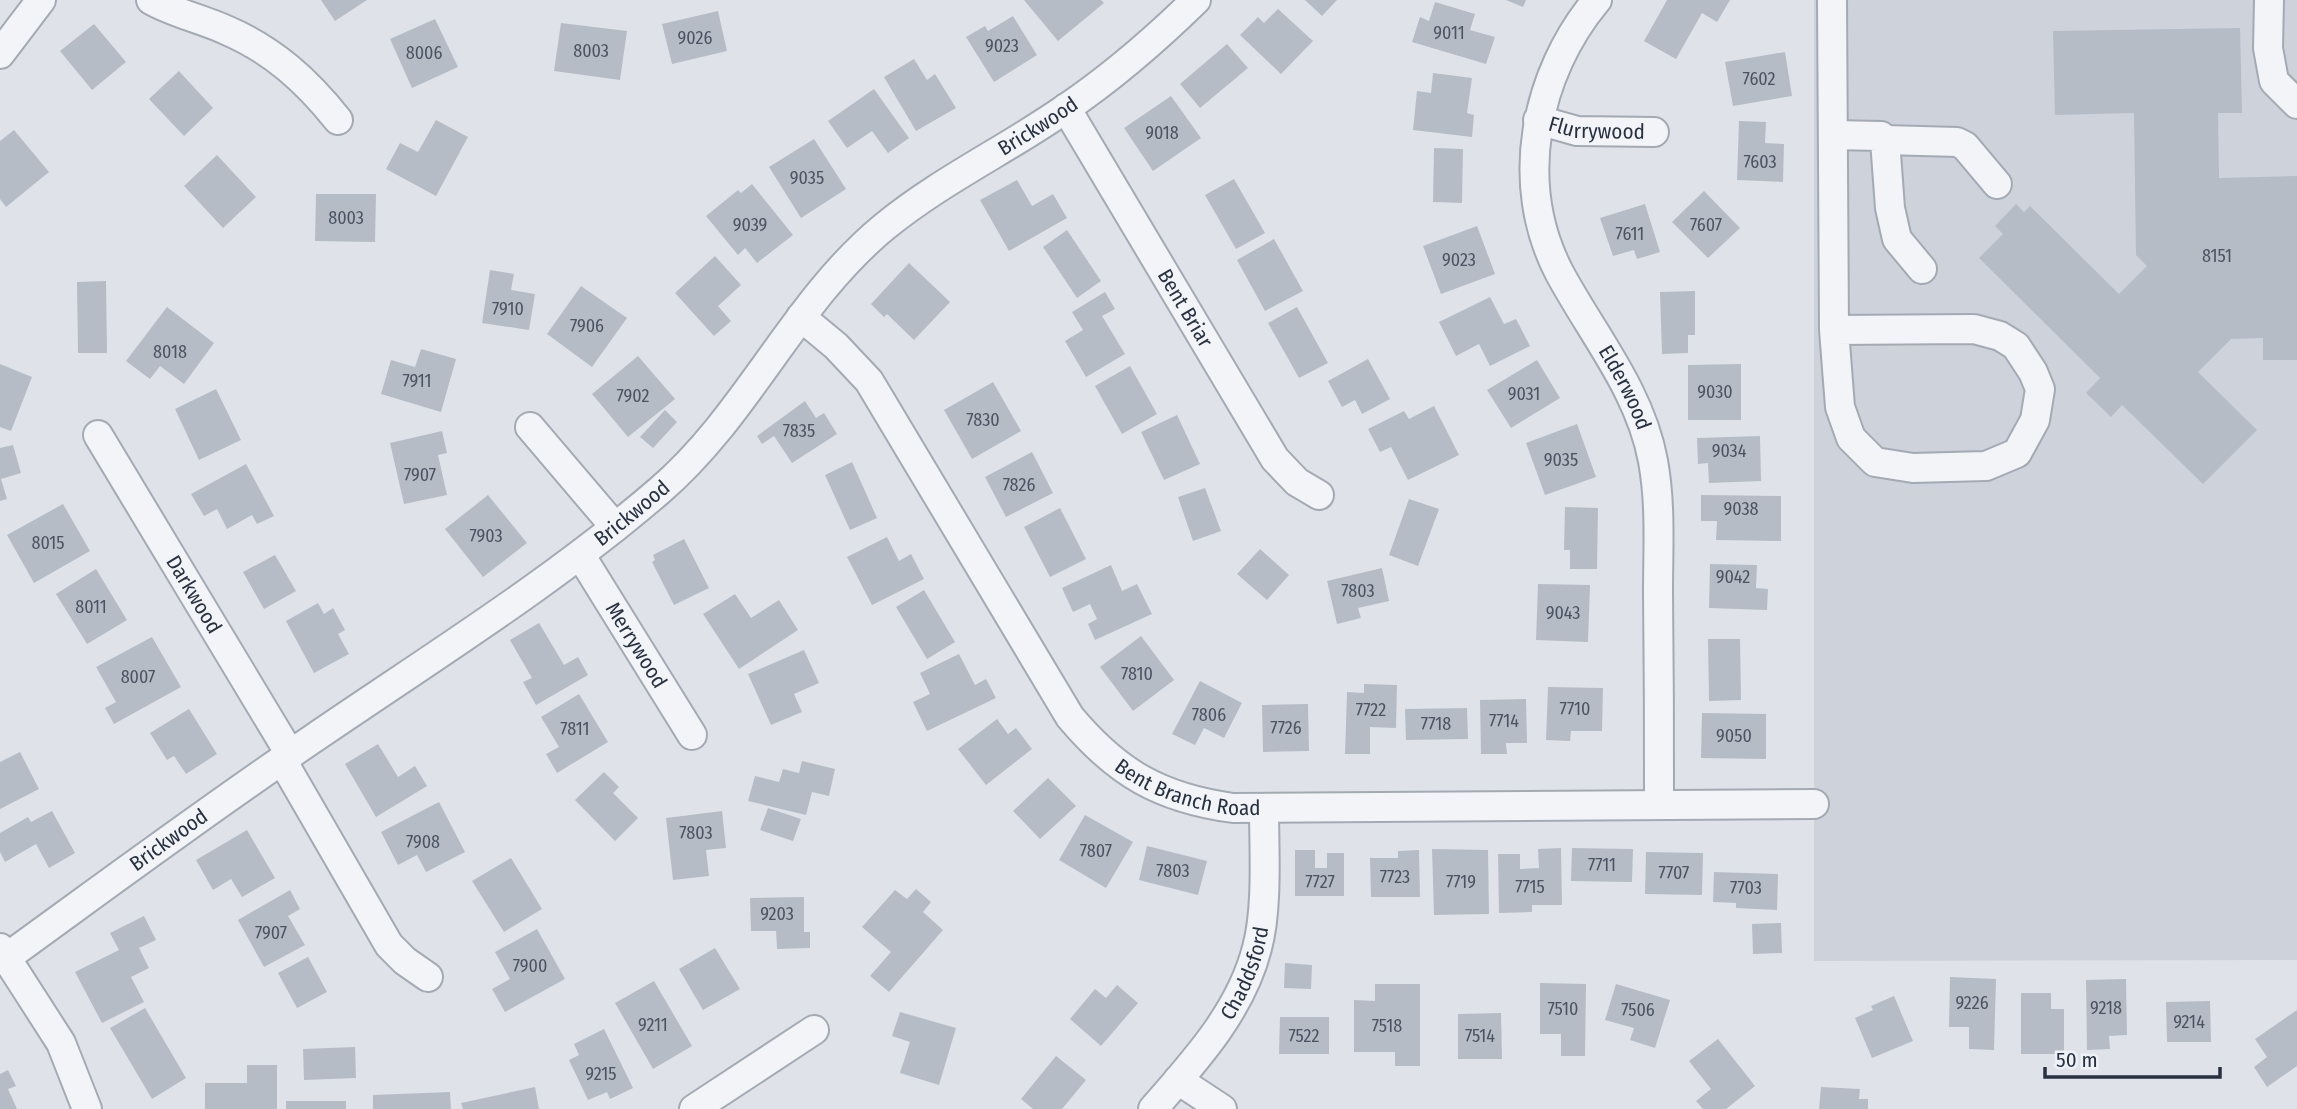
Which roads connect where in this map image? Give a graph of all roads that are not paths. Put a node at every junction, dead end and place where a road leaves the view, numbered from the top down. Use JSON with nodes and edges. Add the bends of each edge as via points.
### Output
{"nodes":[{"id":1,"x":41,"y":0,"type":"edge"},
{"id":2,"x":151,"y":0,"type":"edge"},
{"id":3,"x":1196,"y":0,"type":"edge"},
{"id":4,"x":1597,"y":0,"type":"edge"},
{"id":5,"x":1832,"y":0,"type":"edge"},
{"id":6,"x":2269,"y":0,"type":"edge"},
{"id":7,"x":0,"y":54,"type":"edge"},
{"id":8,"x":2297,"y":104,"type":"edge"},
{"id":9,"x":1066,"y":108,"type":"junction"},
{"id":10,"x":338,"y":120,"type":"dead end"},
{"id":11,"x":1538,"y":120,"type":"junction"},
{"id":12,"x":1654,"y":132,"type":"dead end"},
{"id":13,"x":1833,"y":135,"type":"junction"},
{"id":14,"x":1885,"y":140,"type":"junction"},
{"id":15,"x":1997,"y":184,"type":"dead end"},
{"id":16,"x":1922,"y":269,"type":"dead end"},
{"id":17,"x":801,"y":317,"type":"junction"},
{"id":18,"x":1834,"y":330,"type":"junction"},
{"id":19,"x":530,"y":427,"type":"dead end"},
{"id":20,"x":98,"y":435,"type":"dead end"},
{"id":21,"x":1319,"y":495,"type":"dead end"},
{"id":22,"x":615,"y":527,"type":"junction"},
{"id":23,"x":581,"y":556,"type":"junction"},
{"id":24,"x":692,"y":735,"type":"dead end"},
{"id":25,"x":286,"y":757,"type":"junction"},
{"id":26,"x":1814,"y":804,"type":"dead end"},
{"id":27,"x":1659,"y":805,"type":"junction"},
{"id":28,"x":1264,"y":808,"type":"junction"},
{"id":29,"x":3,"y":953,"type":"edge"},
{"id":30,"x":428,"y":977,"type":"dead end"},
{"id":31,"x":814,"y":1030,"type":"dead end"},
{"id":32,"x":1178,"y":1080,"type":"junction"},
{"id":33,"x":87,"y":1109,"type":"edge"},
{"id":34,"x":694,"y":1109,"type":"edge"},
{"id":35,"x":1153,"y":1109,"type":"edge"},
{"id":36,"x":1222,"y":1109,"type":"edge"}],
"edges":[{"from":1,"to":7,"type":"street"},
{"from":2,"to":10,"type":"street","via":[[225,29],[277,58]]},
{"from":3,"to":9,"type":"street","name":"Brickwood"},
{"from":4,"to":11,"type":"street","name":"Elderwood","via":[[1560,55]]},
{"from":5,"to":13,"type":"street"},
{"from":6,"to":8,"type":"street","via":[[2268,48],[2274,81]]},
{"from":9,"to":17,"type":"street","name":"Brickwood","via":[[884,227],[855,253]]},
{"from":9,"to":21,"type":"street","name":"Bent Briar","via":[[1275,458],[1297,482]]},
{"from":11,"to":12,"type":"street","name":"Flurrywood","via":[[1577,131]]},
{"from":11,"to":27,"type":"street","name":"Elderwood","via":[[1537,194],[1549,246],[1636,407],[1653,459],[1658,514]]},
{"from":13,"to":14,"type":"street","via":[[1881,136]]},
{"from":13,"to":18,"type":"street"},
{"from":14,"to":15,"type":"street","via":[[1957,142]]},
{"from":14,"to":16,"type":"street","via":[[1897,239]]},
{"from":17,"to":22,"type":"street","name":"Brickwood","via":[[716,434],[663,488]]},
{"from":17,"to":28,"type":"street","name":"Bent Branch Road","via":[[869,381],[1070,717],[1089,739],[1122,768],[1161,790],[1203,804]]},
{"from":18,"to":18,"type":"street","via":[[1840,407],[1851,438],[1875,463],[1913,468],[1986,466],[2017,453],[2035,420],[2040,389],[2016,346],[1974,329]]},
{"from":19,"to":22,"type":"street"},
{"from":20,"to":25,"type":"street","name":"Darkwood"},
{"from":22,"to":23,"type":"street","name":"Brickwood"},
{"from":23,"to":24,"type":"street","name":"Merrywood"},
{"from":23,"to":25,"type":"street","name":"Brickwood"},
{"from":25,"to":29,"type":"street","name":"Brickwood"},
{"from":25,"to":30,"type":"street","name":"Darkwood","via":[[388,945]]},
{"from":26,"to":27,"type":"street","name":"Bent Branch Road"},
{"from":27,"to":28,"type":"street","name":"Bent Branch Road"},
{"from":28,"to":32,"type":"street","name":"Chaddsford","via":[[1264,891],[1258,947],[1235,1004]]},
{"from":29,"to":33,"type":"street","via":[[61,1043]]},
{"from":31,"to":34,"type":"street"},
{"from":32,"to":35,"type":"street","name":"Chaddsford"},
{"from":32,"to":36,"type":"street"}]}
